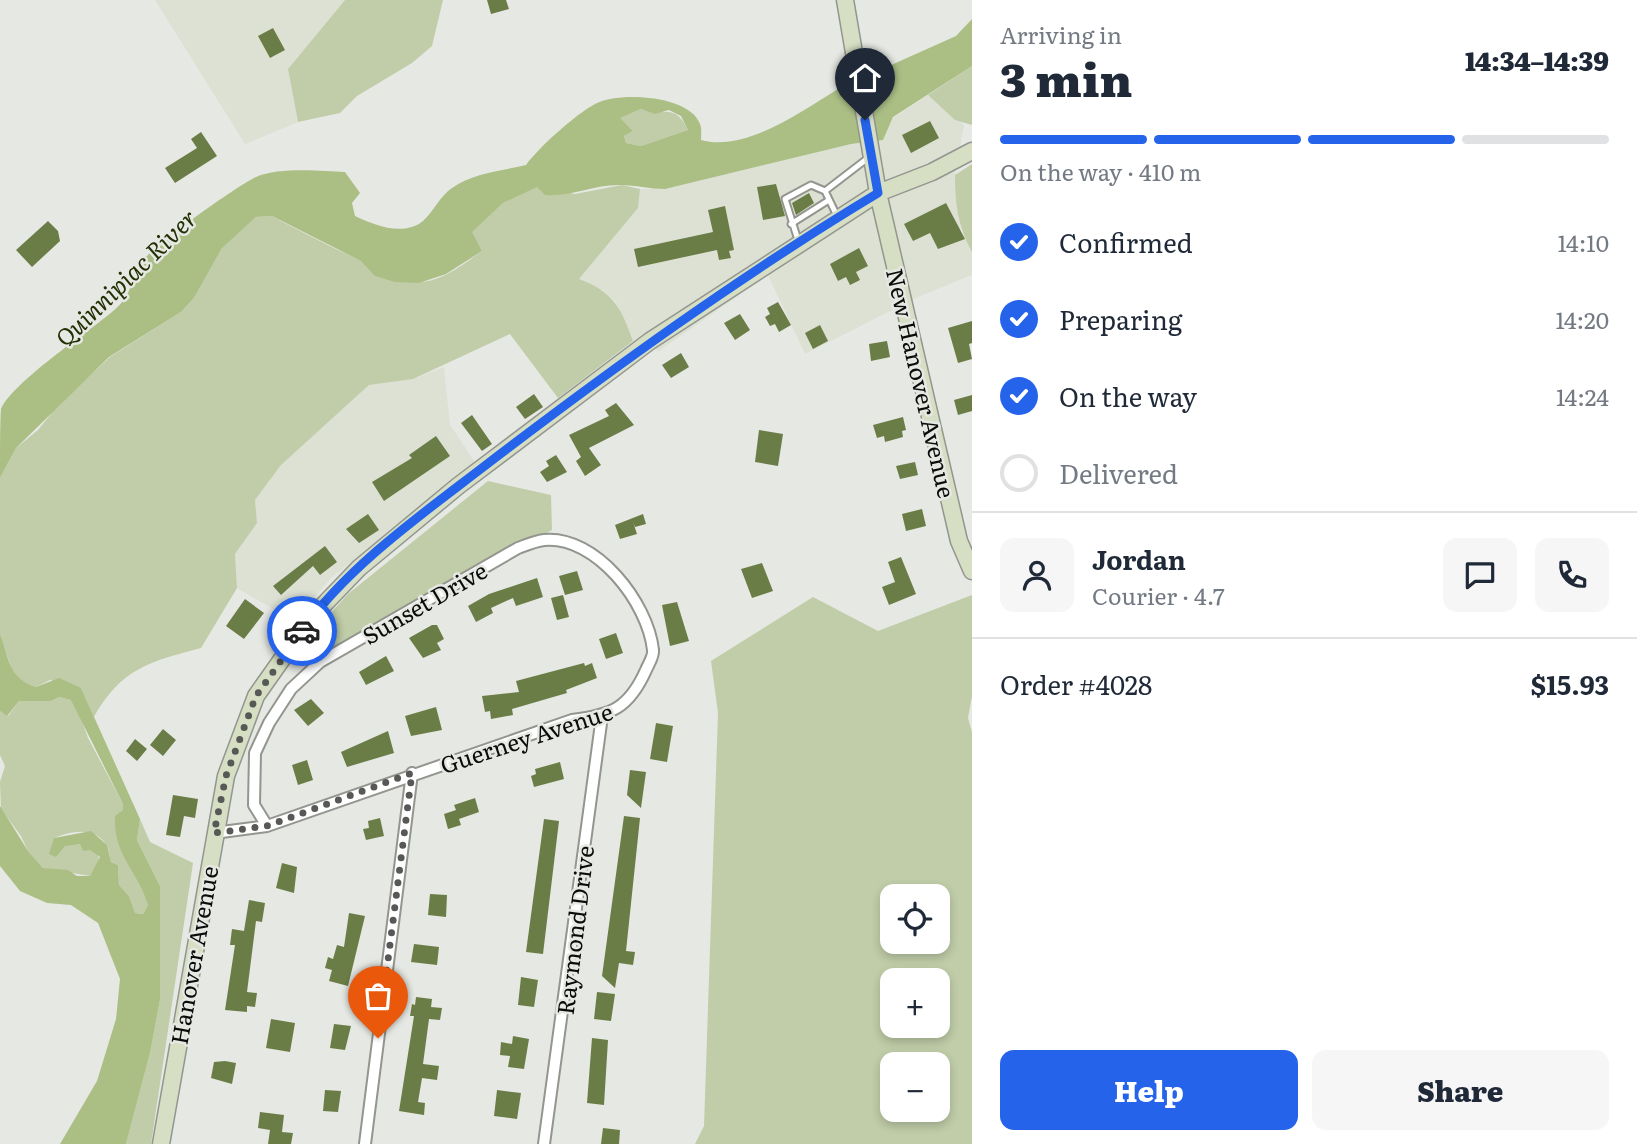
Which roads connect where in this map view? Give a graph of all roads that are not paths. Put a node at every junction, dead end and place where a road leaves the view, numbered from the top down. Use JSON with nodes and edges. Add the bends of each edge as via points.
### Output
{"nodes":[{"id":1,"x":845,"y":0,"type":"edge"},
{"id":2,"x":870,"y":150,"type":"junction"},
{"id":3,"x":972,"y":151,"type":"edge"},
{"id":4,"x":825,"y":191,"type":"junction"},
{"id":5,"x":878,"y":193,"type":"junction"},
{"id":6,"x":829,"y":200,"type":"junction"},
{"id":7,"x":838,"y":218,"type":"junction"},
{"id":8,"x":791,"y":224,"type":"junction"},
{"id":9,"x":799,"y":243,"type":"junction"},
{"id":10,"x":972,"y":571,"type":"edge"},
{"id":11,"x":645,"y":616,"type":"joint"},
{"id":12,"x":602,"y":716,"type":"junction"},
{"id":13,"x":412,"y":773,"type":"junction"},
{"id":14,"x":267,"y":826,"type":"junction"},
{"id":15,"x":214,"y":833,"type":"junction"},
{"id":16,"x":161,"y":1144,"type":"edge"},
{"id":17,"x":365,"y":1144,"type":"edge"},
{"id":18,"x":544,"y":1144,"type":"edge"}],
"edges":[{"from":1,"to":2,"type":"main road","name":"New Hanover Avenue"},
{"from":2,"to":4,"type":"lane"},
{"from":2,"to":5,"type":"main road","name":"New Hanover Avenue"},
{"from":3,"to":5,"type":"main road","name":"Hanover Avenue"},
{"from":4,"to":6,"type":"lane"},
{"from":4,"to":8,"type":"lane","via":[[811,185],[785,199]]},
{"from":5,"to":7,"type":"main road","name":"Hanover Avenue"},
{"from":5,"to":10,"type":"main road","name":"New Hanover Avenue","via":[[959,541]]},
{"from":6,"to":7,"type":"lane"},
{"from":6,"to":8,"type":"lane"},
{"from":7,"to":9,"type":"main road","name":"Hanover Avenue"},
{"from":8,"to":9,"type":"lane"},
{"from":9,"to":15,"type":"main road","name":"Hanover Avenue","via":[[650,341],[458,486],[359,568],[311,618],[256,696],[226,776]]},
{"from":11,"to":12,"type":"street","name":"Guerney Avenue","via":[[654,653],[625,704]]},
{"from":11,"to":14,"type":"street","name":"Sunset Drive","via":[[614,572],[576,546],[545,540],[518,548],[320,662],[291,690],[255,753],[254,805]]},
{"from":12,"to":13,"type":"street","name":"Guerney Avenue","via":[[572,720]]},
{"from":12,"to":18,"type":"street","name":"Raymond Drive"},
{"from":13,"to":14,"type":"street","name":"Guerney Avenue"},
{"from":13,"to":17,"type":"street"},
{"from":14,"to":15,"type":"street","name":"Guerney Avenue"},
{"from":15,"to":16,"type":"main road","name":"Hanover Avenue"}]}
